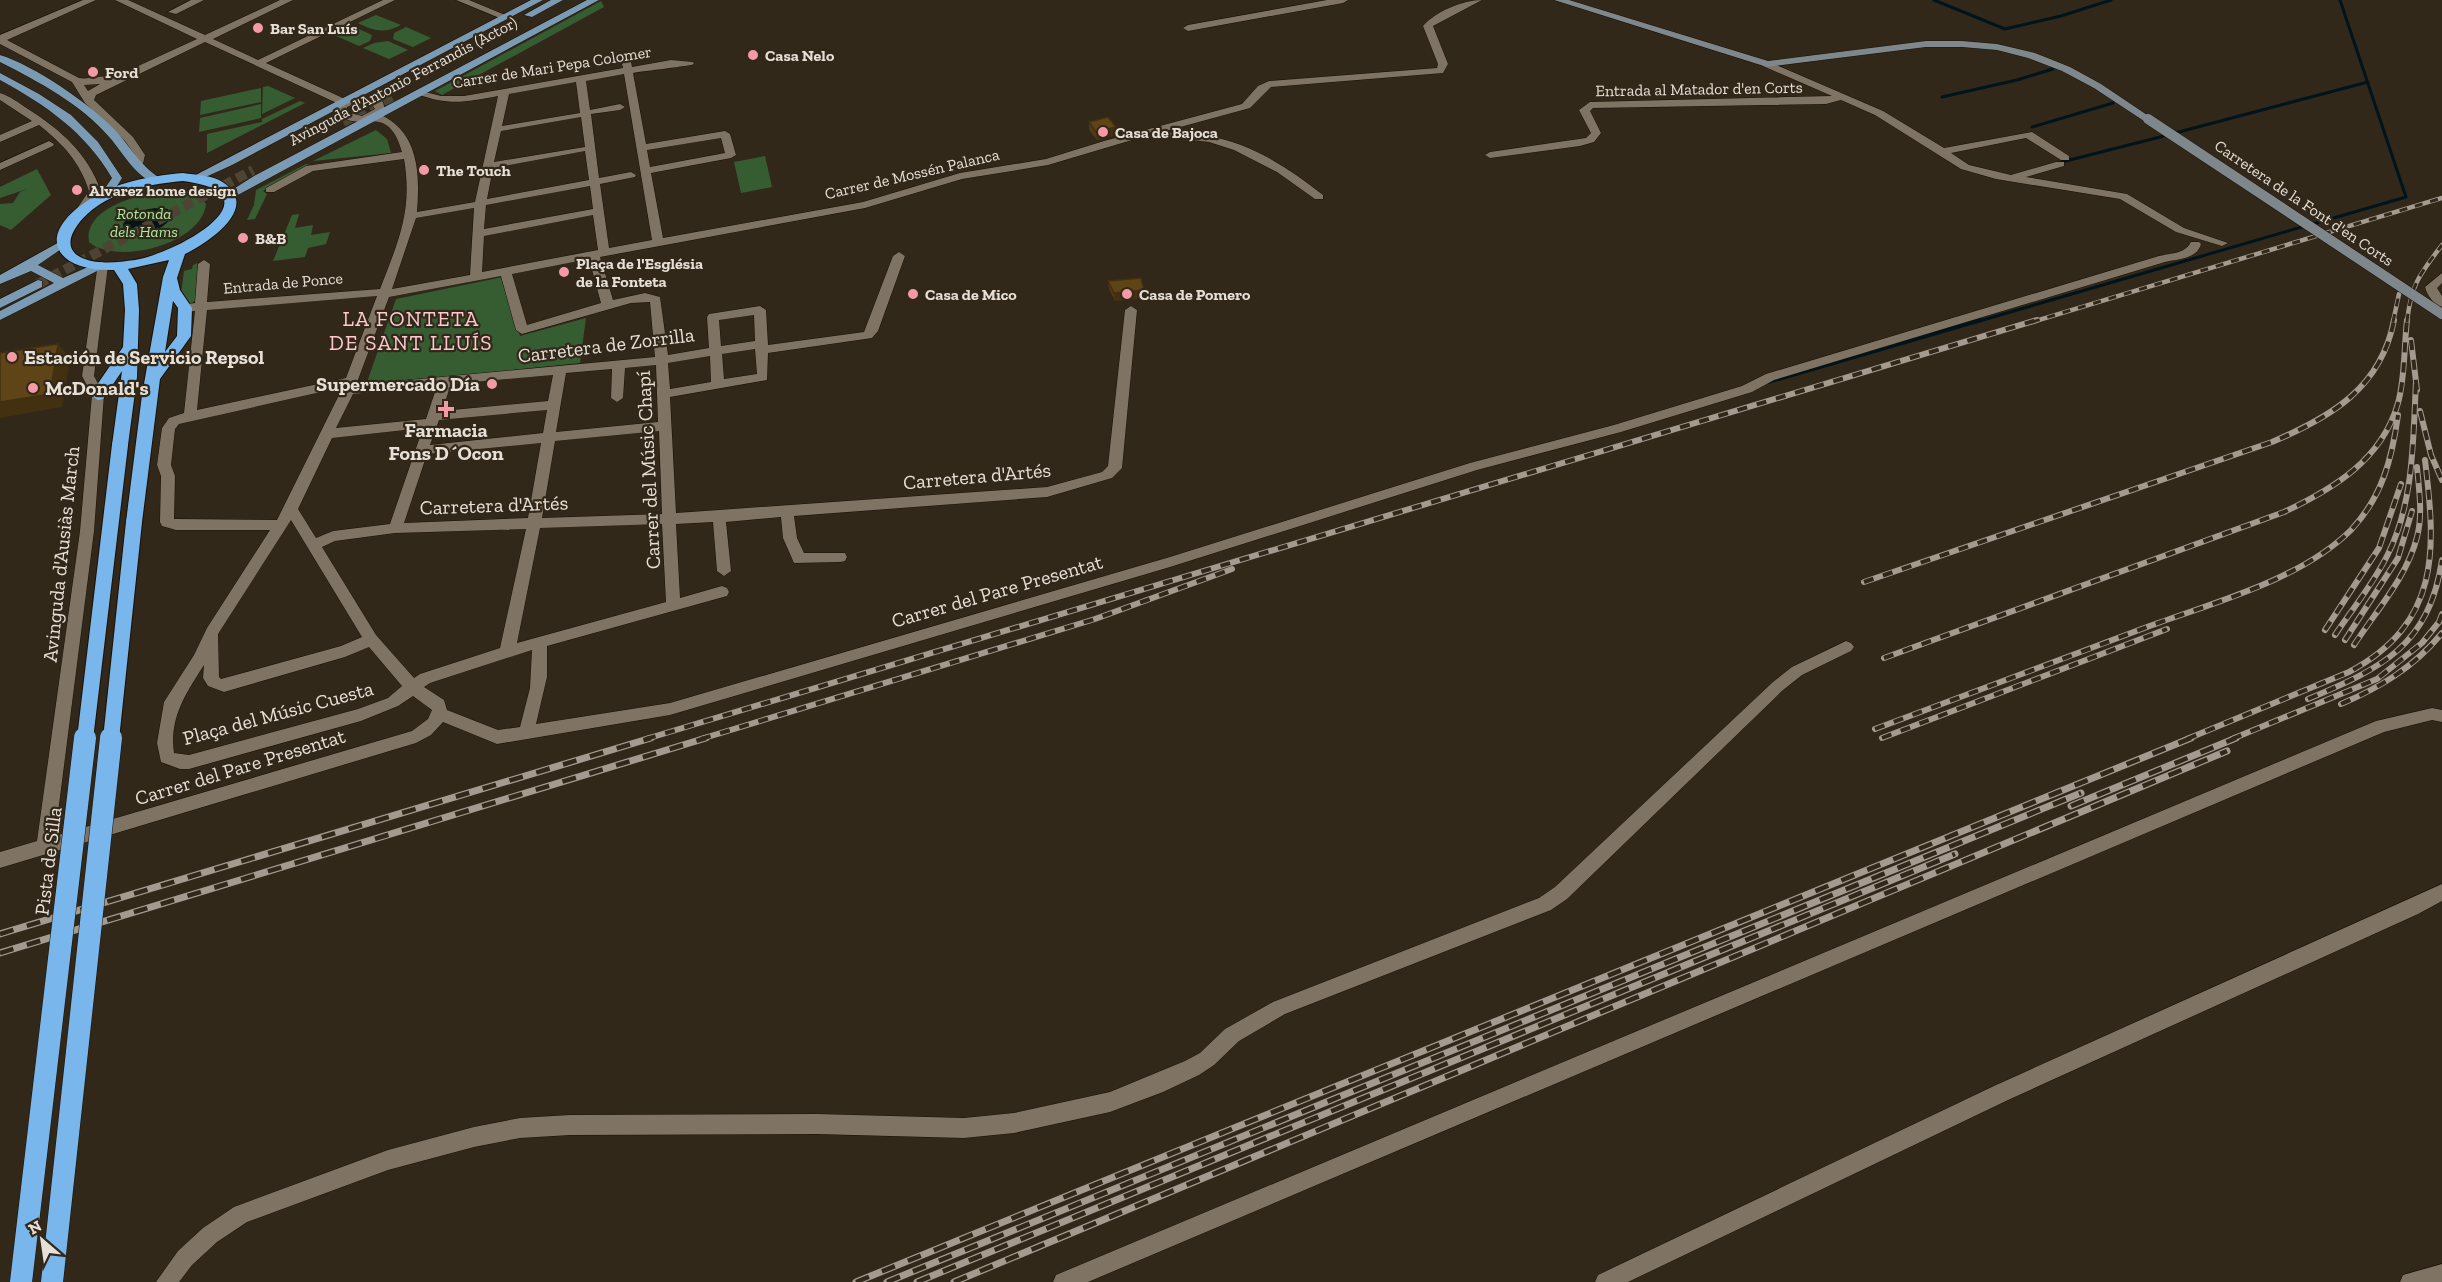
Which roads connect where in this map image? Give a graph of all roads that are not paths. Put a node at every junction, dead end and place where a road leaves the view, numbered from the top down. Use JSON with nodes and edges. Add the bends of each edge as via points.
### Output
{"nodes":[{"id":1,"x":83,"y":0,"type":"edge"},
{"id":2,"x":91,"y":0,"type":"edge"},
{"id":3,"x":120,"y":0,"type":"edge"},
{"id":4,"x":199,"y":0,"type":"edge"},
{"id":5,"x":280,"y":0,"type":"edge"},
{"id":6,"x":288,"y":0,"type":"edge"},
{"id":7,"x":390,"y":0,"type":"edge"},
{"id":8,"x":460,"y":0,"type":"edge"},
{"id":9,"x":538,"y":0,"type":"edge"},
{"id":10,"x":558,"y":0,"type":"edge"},
{"id":11,"x":573,"y":0,"type":"edge"},
{"id":12,"x":594,"y":0,"type":"edge"},
{"id":13,"x":1343,"y":0,"type":"edge"},
{"id":14,"x":1477,"y":0,"type":"edge"},
{"id":15,"x":1559,"y":0,"type":"edge"},
{"id":16,"x":173,"y":12,"type":"dead end"},
{"id":17,"x":505,"y":17,"type":"junction"},
{"id":18,"x":1188,"y":28,"type":"dead end"},
{"id":19,"x":0,"y":38,"type":"edge"},
{"id":20,"x":203,"y":38,"type":"junction"},
{"id":21,"x":0,"y":58,"type":"edge"},
{"id":22,"x":259,"y":63,"type":"junction"},
{"id":23,"x":689,"y":64,"type":"dead end"},
{"id":24,"x":1767,"y":64,"type":"junction"},
{"id":25,"x":628,"y":67,"type":"junction"},
{"id":26,"x":0,"y":76,"type":"edge"},
{"id":27,"x":581,"y":79,"type":"junction"},
{"id":28,"x":76,"y":80,"type":"junction"},
{"id":29,"x":421,"y":92,"type":"junction"},
{"id":30,"x":504,"y":92,"type":"junction"},
{"id":31,"x":0,"y":96,"type":"edge"},
{"id":32,"x":1843,"y":96,"type":"junction"},
{"id":33,"x":88,"y":101,"type":"junction"},
{"id":34,"x":345,"y":103,"type":"junction"},
{"id":35,"x":620,"y":107,"type":"dead end"},
{"id":36,"x":594,"y":112,"type":"dead end"},
{"id":37,"x":577,"y":115,"type":"dead end"},
{"id":38,"x":375,"y":116,"type":"junction"},
{"id":39,"x":338,"y":120,"type":"tunnel mouth"},
{"id":40,"x":40,"y":121,"type":"junction"},
{"id":41,"x":504,"y":129,"type":"dead end"},
{"id":42,"x":1145,"y":132,"type":"junction"},
{"id":43,"x":0,"y":139,"type":"edge"},
{"id":44,"x":687,"y":140,"type":"junction"},
{"id":45,"x":49,"y":144,"type":"dead end"},
{"id":46,"x":642,"y":148,"type":"junction"},
{"id":47,"x":581,"y":149,"type":"dead end"},
{"id":48,"x":1940,"y":152,"type":"junction"},
{"id":49,"x":407,"y":155,"type":"junction"},
{"id":50,"x":1490,"y":155,"type":"dead end"},
{"id":51,"x":692,"y":162,"type":"junction"},
{"id":52,"x":495,"y":165,"type":"dead end"},
{"id":53,"x":138,"y":166,"type":"junction"},
{"id":54,"x":0,"y":167,"type":"edge"},
{"id":55,"x":248,"y":167,"type":"tunnel mouth"},
{"id":56,"x":646,"y":171,"type":"junction"},
{"id":57,"x":631,"y":175,"type":"dead end"},
{"id":58,"x":195,"y":178,"type":"junction"},
{"id":59,"x":2012,"y":178,"type":"junction"},
{"id":60,"x":156,"y":180,"type":"junction"},
{"id":61,"x":594,"y":182,"type":"junction"},
{"id":62,"x":270,"y":190,"type":"dead end"},
{"id":63,"x":230,"y":195,"type":"junction"},
{"id":64,"x":105,"y":197,"type":"junction"},
{"id":65,"x":1319,"y":197,"type":"dead end"},
{"id":66,"x":487,"y":202,"type":"dead end"},
{"id":67,"x":473,"y":205,"type":"dead end"},
{"id":68,"x":598,"y":211,"type":"junction"},
{"id":69,"x":417,"y":215,"type":"dead end"},
{"id":70,"x":77,"y":216,"type":"junction"},
{"id":71,"x":478,"y":234,"type":"junction"},
{"id":72,"x":658,"y":242,"type":"junction"},
{"id":73,"x":63,"y":243,"type":"junction"},
{"id":74,"x":2222,"y":243,"type":"dead end"},
{"id":75,"x":2194,"y":244,"type":"dead end"},
{"id":76,"x":178,"y":251,"type":"junction"},
{"id":77,"x":599,"y":254,"type":"junction"},
{"id":78,"x":899,"y":256,"type":"dead end"},
{"id":79,"x":204,"y":264,"type":"dead end"},
{"id":80,"x":101,"y":266,"type":"junction"},
{"id":81,"x":119,"y":266,"type":"junction"},
{"id":82,"x":506,"y":272,"type":"junction"},
{"id":83,"x":29,"y":277,"type":"junction"},
{"id":84,"x":170,"y":277,"type":"junction"},
{"id":85,"x":476,"y":277,"type":"junction"},
{"id":86,"x":2442,"y":277,"type":"edge"},
{"id":87,"x":0,"y":280,"type":"edge"},
{"id":88,"x":63,"y":283,"type":"junction"},
{"id":89,"x":383,"y":292,"type":"junction"},
{"id":90,"x":0,"y":293,"type":"edge"},
{"id":91,"x":2442,"y":303,"type":"edge"},
{"id":92,"x":0,"y":304,"type":"edge"},
{"id":93,"x":608,"y":305,"type":"junction"},
{"id":94,"x":193,"y":307,"type":"junction"},
{"id":95,"x":1131,"y":310,"type":"dead end"},
{"id":96,"x":2442,"y":314,"type":"edge"},
{"id":97,"x":0,"y":316,"type":"edge"},
{"id":98,"x":184,"y":336,"type":"junction"},
{"id":99,"x":761,"y":347,"type":"junction"},
{"id":100,"x":129,"y":349,"type":"junction"},
{"id":101,"x":715,"y":351,"type":"junction"},
{"id":102,"x":198,"y":353,"type":"junction"},
{"id":103,"x":662,"y":360,"type":"junction"},
{"id":104,"x":619,"y":365,"type":"junction"},
{"id":105,"x":560,"y":371,"type":"junction"},
{"id":106,"x":153,"y":378,"type":"junction"},
{"id":107,"x":445,"y":382,"type":"junction"},
{"id":108,"x":718,"y":384,"type":"junction"},
{"id":109,"x":350,"y":386,"type":"junction"},
{"id":110,"x":664,"y":394,"type":"junction"},
{"id":111,"x":98,"y":395,"type":"junction"},
{"id":112,"x":618,"y":398,"type":"dead end"},
{"id":113,"x":554,"y":405,"type":"junction"},
{"id":114,"x":190,"y":415,"type":"junction"},
{"id":115,"x":432,"y":420,"type":"junction"},
{"id":116,"x":665,"y":426,"type":"junction"},
{"id":117,"x":327,"y":434,"type":"junction"},
{"id":118,"x":548,"y":436,"type":"junction"},
{"id":119,"x":422,"y":450,"type":"junction"},
{"id":120,"x":291,"y":509,"type":"junction"},
{"id":121,"x":787,"y":512,"type":"junction"},
{"id":122,"x":719,"y":517,"type":"junction"},
{"id":123,"x":670,"y":519,"type":"junction"},
{"id":124,"x":534,"y":524,"type":"junction"},
{"id":125,"x":282,"y":525,"type":"junction"},
{"id":126,"x":395,"y":528,"type":"junction"},
{"id":127,"x":313,"y":545,"type":"junction"},
{"id":128,"x":840,"y":557,"type":"dead end"},
{"id":129,"x":724,"y":571,"type":"dead end"},
{"id":130,"x":722,"y":592,"type":"dead end"},
{"id":131,"x":673,"y":605,"type":"junction"},
{"id":132,"x":212,"y":632,"type":"junction"},
{"id":133,"x":371,"y":639,"type":"junction"},
{"id":134,"x":539,"y":642,"type":"junction"},
{"id":135,"x":1846,"y":647,"type":"dead end"},
{"id":136,"x":507,"y":653,"type":"junction"},
{"id":137,"x":411,"y":687,"type":"junction"},
{"id":138,"x":440,"y":714,"type":"junction"},
{"id":139,"x":2442,"y":716,"type":"edge"},
{"id":140,"x":526,"y":732,"type":"junction"},
{"id":141,"x":45,"y":848,"type":"junction"},
{"id":142,"x":0,"y":860,"type":"edge"},
{"id":143,"x":2442,"y":892,"type":"edge"},
{"id":144,"x":2442,"y":1274,"type":"edge"},
{"id":145,"x":21,"y":1282,"type":"edge"},
{"id":146,"x":52,"y":1282,"type":"edge"},
{"id":147,"x":166,"y":1282,"type":"edge"},
{"id":148,"x":1063,"y":1282,"type":"edge"},
{"id":149,"x":1605,"y":1282,"type":"edge"},
{"id":150,"x":2410,"y":1282,"type":"edge"}],
"edges":[{"from":1,"to":19,"type":"street"},
{"from":2,"to":19,"type":"street"},
{"from":3,"to":20,"type":"street"},
{"from":4,"to":16,"type":"street"},
{"from":5,"to":20,"type":"street"},
{"from":6,"to":20,"type":"street"},
{"from":7,"to":22,"type":"street"},
{"from":8,"to":17,"type":"street"},
{"from":9,"to":17,"type":"main road","name":"Avinguda d'Antonio Ferrandis (Actor)"},
{"from":10,"to":11,"type":"main road","name":"Avinguda d'Antonio Ferrandis (Actor)","via":[[387,94]]},
{"from":12,"to":29,"type":"main road","name":"Avinguda d'Antonio Ferrandis (Actor)"},
{"from":13,"to":18,"type":"street"},
{"from":14,"to":42,"type":"street","name":"Carrer de Mossén Palanca","via":[[1428,26],[1443,64],[1439,71],[1269,84],[1261,88],[1250,104]]},
{"from":15,"to":24,"type":"street"},
{"from":17,"to":34,"type":"main road","name":"Avinguda d'Antonio Ferrandis (Actor)"},
{"from":19,"to":28,"type":"street"},
{"from":20,"to":22,"type":"street"},
{"from":20,"to":28,"type":"street","via":[[105,81]]},
{"from":20,"to":33,"type":"street","via":[[100,87]]},
{"from":21,"to":53,"type":"main road","via":[[72,99],[110,131]]},
{"from":22,"to":34,"type":"street"},
{"from":23,"to":25,"type":"street","name":"Carrer de Mari Pepa Colomer"},
{"from":24,"to":32,"type":"street"},
{"from":24,"to":96,"type":"street","name":"Carretera de la Font d'en Corts","bridge":true,"via":[[1921,43],[1957,42],[1998,46],[2065,68]]},
{"from":25,"to":27,"type":"street","name":"Carrer de Mari Pepa Colomer"},
{"from":25,"to":46,"type":"street"},
{"from":26,"to":64,"type":"main road","via":[[47,102],[84,131],[104,153],[117,178]]},
{"from":27,"to":30,"type":"street","name":"Carrer de Mari Pepa Colomer"},
{"from":27,"to":61,"type":"street"},
{"from":28,"to":33,"type":"street"},
{"from":29,"to":30,"type":"street","name":"Carrer de Mari Pepa Colomer","via":[[455,100]]},
{"from":29,"to":38,"type":"main road","name":"Avinguda d'Antonio Ferrandis (Actor)"},
{"from":30,"to":71,"type":"street","via":[[481,194]]},
{"from":31,"to":40,"type":"street"},
{"from":32,"to":48,"type":"street","via":[[1909,130]]},
{"from":32,"to":50,"type":"street","name":"Entrada al Matador d'en Corts","via":[[1826,101],[1590,105],[1584,110],[1596,133],[1590,140]]},
{"from":33,"to":53,"type":"street","via":[[129,139],[140,155]]},
{"from":34,"to":38,"type":"street","via":[[341,110],[345,115]]},
{"from":34,"to":38,"type":"street","via":[[363,99],[376,102],[380,107]]},
{"from":34,"to":58,"type":"main road","name":"Avinguda d'Antonio Ferrandis (Actor)"},
{"from":35,"to":36,"type":"street"},
{"from":37,"to":41,"type":"street"},
{"from":38,"to":49,"type":"street","via":[[397,129]]},
{"from":38,"to":63,"type":"main road","name":"Avinguda d'Antonio Ferrandis (Actor)"},
{"from":39,"to":55,"type":"main road","name":"Avinguda d'Antonio Ferrandis (Actor)"},
{"from":40,"to":43,"type":"street"},
{"from":40,"to":70,"type":"street","via":[[71,149],[95,188]]},
{"from":42,"to":65,"type":"street","via":[[1223,143],[1278,167]]},
{"from":42,"to":72,"type":"street","name":"Carrer de Mossén Palanca","via":[[1048,162],[960,176],[865,205]]},
{"from":44,"to":46,"type":"street"},
{"from":44,"to":51,"type":"street"},
{"from":44,"to":51,"type":"street","via":[[725,134],[731,155]]},
{"from":45,"to":54,"type":"street"},
{"from":46,"to":56,"type":"street"},
{"from":47,"to":52,"type":"street"},
{"from":48,"to":59,"type":"street","via":[[1972,170]]},
{"from":48,"to":59,"type":"street","via":[[2028,135],[2062,161]]},
{"from":49,"to":62,"type":"street","via":[[310,168]]},
{"from":49,"to":89,"type":"street","via":[[411,217]]},
{"from":51,"to":56,"type":"street"},
{"from":53,"to":60,"type":"main road"},
{"from":56,"to":72,"type":"street"},
{"from":57,"to":61,"type":"street"},
{"from":58,"to":60,"type":"highway"},
{"from":58,"to":63,"type":"highway","via":[[218,184]]},
{"from":59,"to":74,"type":"street","via":[[2123,196],[2180,230]]},
{"from":60,"to":64,"type":"highway"},
{"from":61,"to":66,"type":"street"},
{"from":61,"to":68,"type":"street"},
{"from":63,"to":76,"type":"highway","via":[[230,208],[221,223]]},
{"from":64,"to":70,"type":"highway"},
{"from":67,"to":69,"type":"street"},
{"from":68,"to":71,"type":"street"},
{"from":68,"to":77,"type":"street"},
{"from":70,"to":73,"type":"highway","via":[[66,230]]},
{"from":71,"to":85,"type":"street"},
{"from":72,"to":77,"type":"street","name":"Carrer de Mossén Palanca"},
{"from":73,"to":80,"type":"highway","via":[[74,259]]},
{"from":73,"to":83,"type":"main road","via":[[42,258]]},
{"from":75,"to":140,"type":"street","name":"Carrer del Pare Presentat","via":[[2187,254],[1770,377],[1747,389],[1616,429],[1475,466],[1170,562],[670,709]]},
{"from":76,"to":81,"type":"highway","via":[[155,260]]},
{"from":76,"to":84,"type":"highway"},
{"from":77,"to":82,"type":"street","name":"Carrer de Mossén Palanca"},
{"from":77,"to":93,"type":"street"},
{"from":78,"to":99,"type":"street","name":"Carretera de Zorrilla","via":[[868,335]]},
{"from":79,"to":94,"type":"street"},
{"from":80,"to":81,"type":"highway"},
{"from":80,"to":88,"type":"main road"},
{"from":80,"to":111,"type":"street","name":"Avinguda d'Ausiàs March","via":[[88,376]]},
{"from":81,"to":100,"type":"highway","via":[[130,284]]},
{"from":82,"to":85,"type":"street","name":"Carrer de Mossén Palanca"},
{"from":82,"to":93,"type":"street","via":[[522,330]]},
{"from":83,"to":87,"type":"main road"},
{"from":83,"to":88,"type":"main road","via":[[33,267]]},
{"from":83,"to":90,"type":"main road"},
{"from":83,"to":92,"type":"main road"},
{"from":84,"to":94,"type":"highway","via":[[173,290]]},
{"from":84,"to":106,"type":"highway"},
{"from":85,"to":89,"type":"street","name":"Carrer de Mossén Palanca"},
{"from":86,"to":91,"type":"street","via":[[2431,287]]},
{"from":88,"to":97,"type":"main road"},
{"from":89,"to":94,"type":"street","name":"Entrada de Ponce"},
{"from":89,"to":109,"type":"street"},
{"from":93,"to":103,"type":"street","name":"Carrer del Músic Chapí","via":[[630,299],[656,300]]},
{"from":94,"to":98,"type":"highway"},
{"from":94,"to":102,"type":"street"},
{"from":95,"to":121,"type":"street","name":"Carretera d'Artés","via":[[1115,468],[1107,475],[1047,492]]},
{"from":98,"to":102,"type":"street","via":[[184,347]]},
{"from":98,"to":106,"type":"highway"},
{"from":99,"to":101,"type":"street","name":"Carretera de Zorrilla"},
{"from":99,"to":101,"type":"street","via":[[760,310],[712,317]]},
{"from":99,"to":108,"type":"street","via":[[762,376]]},
{"from":100,"to":111,"type":"highway"},
{"from":100,"to":145,"type":"highway","name":"Pista de Silla","bridge":true,"via":[[129,377]]},
{"from":101,"to":103,"type":"street","name":"Carretera de Zorrilla"},
{"from":101,"to":108,"type":"street"},
{"from":102,"to":114,"type":"street"},
{"from":103,"to":104,"type":"street","name":"Carretera de Zorrilla"},
{"from":103,"to":110,"type":"street","name":"Carrer del Músic Chapí"},
{"from":104,"to":105,"type":"street","name":"Carretera de Zorrilla"},
{"from":104,"to":112,"type":"street"},
{"from":105,"to":107,"type":"street","name":"Carretera de Zorrilla"},
{"from":105,"to":113,"type":"street"},
{"from":106,"to":146,"type":"highway","bridge":true,"via":[[143,439]]},
{"from":107,"to":109,"type":"street","name":"Carretera de Zorrilla"},
{"from":107,"to":115,"type":"street"},
{"from":108,"to":110,"type":"street"},
{"from":109,"to":114,"type":"street","name":"Carretera de Zorrilla"},
{"from":109,"to":117,"type":"street"},
{"from":110,"to":116,"type":"street","name":"Carrer del Músic Chapí"},
{"from":111,"to":141,"type":"street","name":"Avinguda d'Ausiàs March","via":[[87,531]]},
{"from":113,"to":115,"type":"street"},
{"from":113,"to":118,"type":"street"},
{"from":114,"to":125,"type":"street","name":"Carretera de Zorrilla","via":[[174,421],[169,428],[164,465],[168,476],[165,519],[170,524]]},
{"from":115,"to":117,"type":"street"},
{"from":115,"to":119,"type":"street"},
{"from":116,"to":118,"type":"street"},
{"from":116,"to":123,"type":"street","name":"Carrer del Músic Chapí"},
{"from":117,"to":120,"type":"street"},
{"from":118,"to":119,"type":"street"},
{"from":118,"to":124,"type":"street"},
{"from":119,"to":126,"type":"street"},
{"from":120,"to":125,"type":"street"},
{"from":120,"to":127,"type":"street"},
{"from":121,"to":122,"type":"street","name":"Carretera d'Artés"},
{"from":121,"to":128,"type":"street","via":[[790,538],[799,559]]},
{"from":122,"to":123,"type":"street","name":"Carretera d'Artés"},
{"from":122,"to":129,"type":"street"},
{"from":123,"to":124,"type":"street","name":"Carretera d'Artés"},
{"from":123,"to":131,"type":"street","name":"Carrer del Músic Chapí"},
{"from":124,"to":126,"type":"street","name":"Carretera d'Artés"},
{"from":124,"to":136,"type":"street"},
{"from":125,"to":132,"type":"street"},
{"from":126,"to":127,"type":"street","name":"Carretera d'Artés","via":[[333,536]]},
{"from":127,"to":133,"type":"street"},
{"from":130,"to":131,"type":"street"},
{"from":131,"to":134,"type":"street"},
{"from":132,"to":133,"type":"street","name":"Plaça del Músic Cuesta","via":[[211,678],[218,686],[345,651]]},
{"from":132,"to":137,"type":"street","name":"Plaça del Músic Cuesta","via":[[170,709],[167,757],[180,762],[361,715],[393,702]]},
{"from":133,"to":137,"type":"street","name":"Plaça del Músic Cuesta"},
{"from":134,"to":136,"type":"street"},
{"from":134,"to":140,"type":"street","via":[[542,666]]},
{"from":135,"to":147,"type":"street","via":[[1797,671],[1778,686],[1545,904],[1279,1008],[1232,1035],[1200,1063],[1156,1086],[1065,1114],[964,1128],[570,1125],[520,1128],[474,1137],[388,1160],[242,1214],[210,1235]]},
{"from":136,"to":137,"type":"street","via":[[425,678]]},
{"from":137,"to":138,"type":"street","name":"Carrer del Pare Presentat","via":[[435,700]]},
{"from":138,"to":140,"type":"street","name":"Carrer del Pare Presentat","via":[[497,737]]},
{"from":138,"to":141,"type":"street","name":"Carrer del Pare Presentat","via":[[434,725],[416,736]]},
{"from":139,"to":148,"type":"street","via":[[2432,714],[2382,726]]},
{"from":141,"to":142,"type":"street","name":"Carrer del Pare Presentat"},
{"from":143,"to":149,"type":"street","via":[[2001,1093]]},
{"from":144,"to":150,"type":"street"}]}
